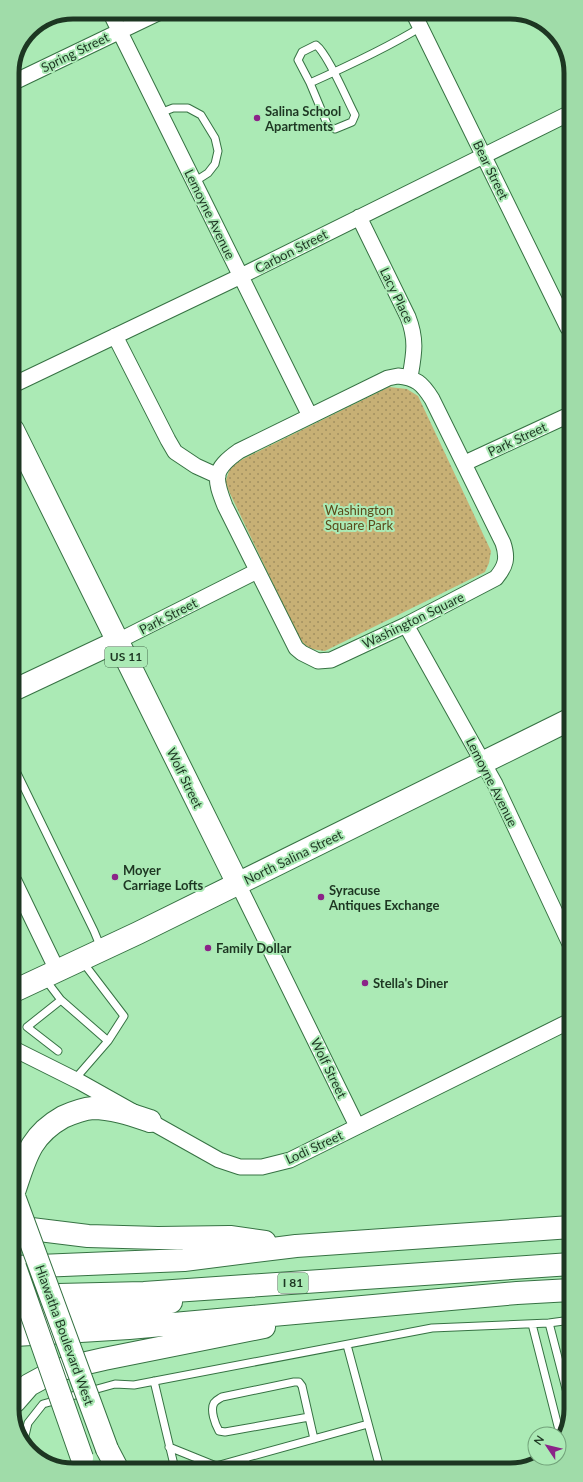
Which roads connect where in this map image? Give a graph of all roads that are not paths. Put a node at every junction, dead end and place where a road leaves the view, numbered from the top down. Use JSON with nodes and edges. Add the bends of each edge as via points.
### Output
{"nodes":[{"id":1,"x":114,"y":19,"type":"edge"},
{"id":2,"x":145,"y":19,"type":"edge"},
{"id":3,"x":416,"y":19,"type":"edge"},
{"id":4,"x":421,"y":28,"type":"junction"},
{"id":5,"x":120,"y":31,"type":"junction"},
{"id":6,"x":334,"y":72,"type":"junction"},
{"id":7,"x":19,"y":79,"type":"edge"},
{"id":8,"x":310,"y":83,"type":"junction"},
{"id":9,"x":160,"y":113,"type":"junction"},
{"id":10,"x":564,"y":116,"type":"edge"},
{"id":11,"x":484,"y":155,"type":"junction"},
{"id":12,"x":194,"y":182,"type":"junction"},
{"id":13,"x":359,"y":217,"type":"junction"},
{"id":14,"x":241,"y":276,"type":"junction"},
{"id":15,"x":564,"y":320,"type":"edge"},
{"id":16,"x":116,"y":336,"type":"junction"},
{"id":17,"x":410,"y":377,"type":"junction"},
{"id":18,"x":19,"y":382,"type":"edge"},
{"id":19,"x":310,"y":416,"type":"junction"},
{"id":20,"x":564,"y":417,"type":"edge"},
{"id":21,"x":19,"y":442,"type":"edge"},
{"id":22,"x":465,"y":463,"type":"junction"},
{"id":23,"x":218,"y":476,"type":"junction"},
{"id":24,"x":257,"y":571,"type":"junction"},
{"id":25,"x":406,"y":624,"type":"junction"},
{"id":26,"x":118,"y":641,"type":"junction"},
{"id":27,"x":19,"y":688,"type":"edge"},
{"id":28,"x":564,"y":722,"type":"edge"},
{"id":29,"x":482,"y":762,"type":"junction"},
{"id":30,"x":19,"y":777,"type":"edge"},
{"id":31,"x":238,"y":884,"type":"junction"},
{"id":32,"x":19,"y":894,"type":"edge"},
{"id":33,"x":564,"y":931,"type":"edge"},
{"id":34,"x":102,"y":950,"type":"junction"},
{"id":35,"x":81,"y":959,"type":"junction"},
{"id":36,"x":50,"y":974,"type":"junction"},
{"id":37,"x":19,"y":989,"type":"edge"},
{"id":38,"x":61,"y":1000,"type":"junction"},
{"id":39,"x":564,"y":1024,"type":"edge"},
{"id":40,"x":108,"y":1042,"type":"junction"},
{"id":41,"x":19,"y":1051,"type":"edge"},
{"id":42,"x":58,"y":1051,"type":"dead end"},
{"id":43,"x":76,"y":1079,"type":"junction"},
{"id":44,"x":150,"y":1121,"type":"junction"},
{"id":45,"x":357,"y":1126,"type":"junction"},
{"id":46,"x":19,"y":1177,"type":"edge"},
{"id":47,"x":19,"y":1210,"type":"edge"},
{"id":48,"x":19,"y":1227,"type":"edge"},
{"id":49,"x":564,"y":1227,"type":"edge"},
{"id":50,"x":296,"y":1246,"type":"junction"},
{"id":51,"x":564,"y":1264,"type":"edge"},
{"id":52,"x":19,"y":1267,"type":"edge"},
{"id":53,"x":19,"y":1278,"type":"edge"},
{"id":54,"x":232,"y":1287,"type":"junction"},
{"id":55,"x":564,"y":1290,"type":"edge"},
{"id":56,"x":19,"y":1296,"type":"edge"},
{"id":57,"x":373,"y":1305,"type":"junction"},
{"id":58,"x":19,"y":1318,"type":"edge"},
{"id":59,"x":564,"y":1321,"type":"edge"},
{"id":60,"x":549,"y":1323,"type":"junction"},
{"id":61,"x":532,"y":1324,"type":"junction"},
{"id":62,"x":19,"y":1335,"type":"edge"},
{"id":63,"x":347,"y":1345,"type":"junction"},
{"id":64,"x":154,"y":1381,"type":"junction"},
{"id":65,"x":564,"y":1381,"type":"edge"},
{"id":66,"x":19,"y":1396,"type":"edge"},
{"id":67,"x":309,"y":1416,"type":"junction"},
{"id":68,"x":368,"y":1424,"type":"junction"},
{"id":69,"x":558,"y":1426,"type":"edge"},
{"id":70,"x":25,"y":1434,"type":"edge"},
{"id":71,"x":314,"y":1439,"type":"junction"},
{"id":72,"x":169,"y":1447,"type":"junction"},
{"id":73,"x":245,"y":1458,"type":"junction"},
{"id":74,"x":85,"y":1463,"type":"edge"},
{"id":75,"x":114,"y":1463,"type":"edge"},
{"id":76,"x":173,"y":1463,"type":"edge"},
{"id":77,"x":209,"y":1463,"type":"edge"},
{"id":78,"x":227,"y":1463,"type":"edge"},
{"id":79,"x":246,"y":1463,"type":"edge"},
{"id":80,"x":379,"y":1463,"type":"edge"}],
"edges":[{"from":1,"to":5,"type":"street","name":"Lemoyne Avenue"},
{"from":2,"to":5,"type":"street","name":"Spring Street"},
{"from":3,"to":4,"type":"street","name":"Bear Street"},
{"from":4,"to":6,"type":"lane"},
{"from":4,"to":11,"type":"street","name":"Bear Street"},
{"from":5,"to":7,"type":"street","name":"Spring Street"},
{"from":5,"to":9,"type":"street","name":"Lemoyne Avenue"},
{"from":6,"to":8,"type":"lane"},
{"from":6,"to":8,"type":"lane","via":[[321,48],[316,45],[302,52],[298,60]]},
{"from":6,"to":8,"type":"lane","via":[[355,115],[352,122],[335,129],[328,126]]},
{"from":9,"to":12,"type":"street","name":"Lemoyne Avenue"},
{"from":9,"to":12,"type":"lane","via":[[173,108],[188,108],[201,115],[215,138],[218,151],[214,164],[208,173]]},
{"from":10,"to":11,"type":"street","name":"Carbon Street"},
{"from":11,"to":13,"type":"street","name":"Carbon Street"},
{"from":11,"to":15,"type":"street","name":"Bear Street"},
{"from":12,"to":14,"type":"street","name":"Lemoyne Avenue"},
{"from":13,"to":14,"type":"street","name":"Carbon Street"},
{"from":13,"to":17,"type":"street","name":"Lacy Place","via":[[413,330],[415,340]]},
{"from":14,"to":16,"type":"street","name":"Carbon Street"},
{"from":14,"to":19,"type":"street","name":"Lemoyne Avenue"},
{"from":16,"to":18,"type":"street","name":"Carbon Street"},
{"from":16,"to":23,"type":"street","via":[[175,452]]},
{"from":17,"to":19,"type":"street","via":[[388,378]]},
{"from":17,"to":22,"type":"street","name":"Washington Square","via":[[424,387],[432,399]]},
{"from":19,"to":23,"type":"street","via":[[240,451],[228,459]]},
{"from":20,"to":22,"type":"street","name":"Park Street"},
{"from":21,"to":26,"type":"main road","name":"Wolf Street","number":"US 11"},
{"from":22,"to":25,"type":"street","name":"Washington Square","via":[[504,543],[506,553],[503,569],[496,578]]},
{"from":23,"to":24,"type":"street","name":"Washington Square","via":[[218,486],[225,506]]},
{"from":24,"to":25,"type":"street","name":"Washington Square","via":[[296,648],[318,661],[331,660]]},
{"from":24,"to":26,"type":"street","name":"Park Street"},
{"from":25,"to":29,"type":"street","name":"Lemoyne Avenue"},
{"from":26,"to":27,"type":"main road","name":"Park Street"},
{"from":26,"to":31,"type":"main road","name":"Wolf Street","number":"US 11"},
{"from":28,"to":29,"type":"main road","name":"North Salina Street"},
{"from":29,"to":31,"type":"main road","name":"North Salina Street"},
{"from":29,"to":33,"type":"street","name":"Lemoyne Avenue","via":[[495,784]]},
{"from":30,"to":34,"type":"lane"},
{"from":31,"to":34,"type":"main road","name":"North Salina Street"},
{"from":31,"to":45,"type":"street","name":"Wolf Street"},
{"from":32,"to":36,"type":"street"},
{"from":34,"to":35,"type":"main road","name":"North Salina Street"},
{"from":35,"to":36,"type":"main road","name":"North Salina Street"},
{"from":35,"to":40,"type":"lane","via":[[124,1016]]},
{"from":36,"to":37,"type":"main road","name":"North Salina Street"},
{"from":36,"to":38,"type":"lane"},
{"from":38,"to":40,"type":"lane"},
{"from":38,"to":42,"type":"lane","via":[[27,1027]]},
{"from":39,"to":45,"type":"street","name":"Lodi Street"},
{"from":40,"to":43,"type":"lane"},
{"from":41,"to":43,"type":"street","name":"Lodi Street"},
{"from":43,"to":44,"type":"street","name":"Lodi Street"},
{"from":44,"to":45,"type":"street","name":"Lodi Street","via":[[219,1160],[240,1167],[262,1167],[290,1160]]},
{"from":44,"to":46,"type":"main road","via":[[118,1111],[92,1108],[73,1112],[50,1124],[35,1141],[26,1156]]},
{"from":47,"to":75,"type":"main road","name":"Hiawatha Boulevard West","bridge":true},
{"from":48,"to":50,"type":"main road","via":[[88,1236],[230,1237]]},
{"from":49,"to":50,"type":"main road"},
{"from":50,"to":52,"type":"main road","via":[[184,1260]]},
{"from":51,"to":54,"type":"main road","number":"I 81"},
{"from":53,"to":74,"type":"main road","name":"Hiawatha Boulevard West","bridge":true},
{"from":54,"to":56,"type":"main road","number":"I 81","via":[[144,1293]]},
{"from":54,"to":58,"type":"main road","via":[[138,1309],[101,1314]]},
{"from":55,"to":57,"type":"main road"},
{"from":57,"to":62,"type":"main road","via":[[128,1328]]},
{"from":57,"to":66,"type":"main road","via":[[69,1367],[28,1385]]},
{"from":59,"to":60,"type":"lane"},
{"from":60,"to":61,"type":"lane"},
{"from":60,"to":65,"type":"lane"},
{"from":61,"to":63,"type":"lane","via":[[432,1328]]},
{"from":61,"to":69,"type":"lane"},
{"from":63,"to":64,"type":"lane"},
{"from":63,"to":68,"type":"lane"},
{"from":64,"to":70,"type":"lane","via":[[134,1385],[115,1384],[43,1404],[28,1423]]},
{"from":64,"to":72,"type":"lane"},
{"from":67,"to":67,"type":"lane","via":[[299,1382],[222,1397],[215,1401],[212,1408],[216,1426],[225,1432]]},
{"from":67,"to":71,"type":"lane"},
{"from":68,"to":71,"type":"lane"},
{"from":68,"to":80,"type":"lane"},
{"from":71,"to":73,"type":"lane"},
{"from":72,"to":76,"type":"lane"},
{"from":72,"to":77,"type":"lane"},
{"from":73,"to":78,"type":"lane"},
{"from":73,"to":79,"type":"lane"}]}
